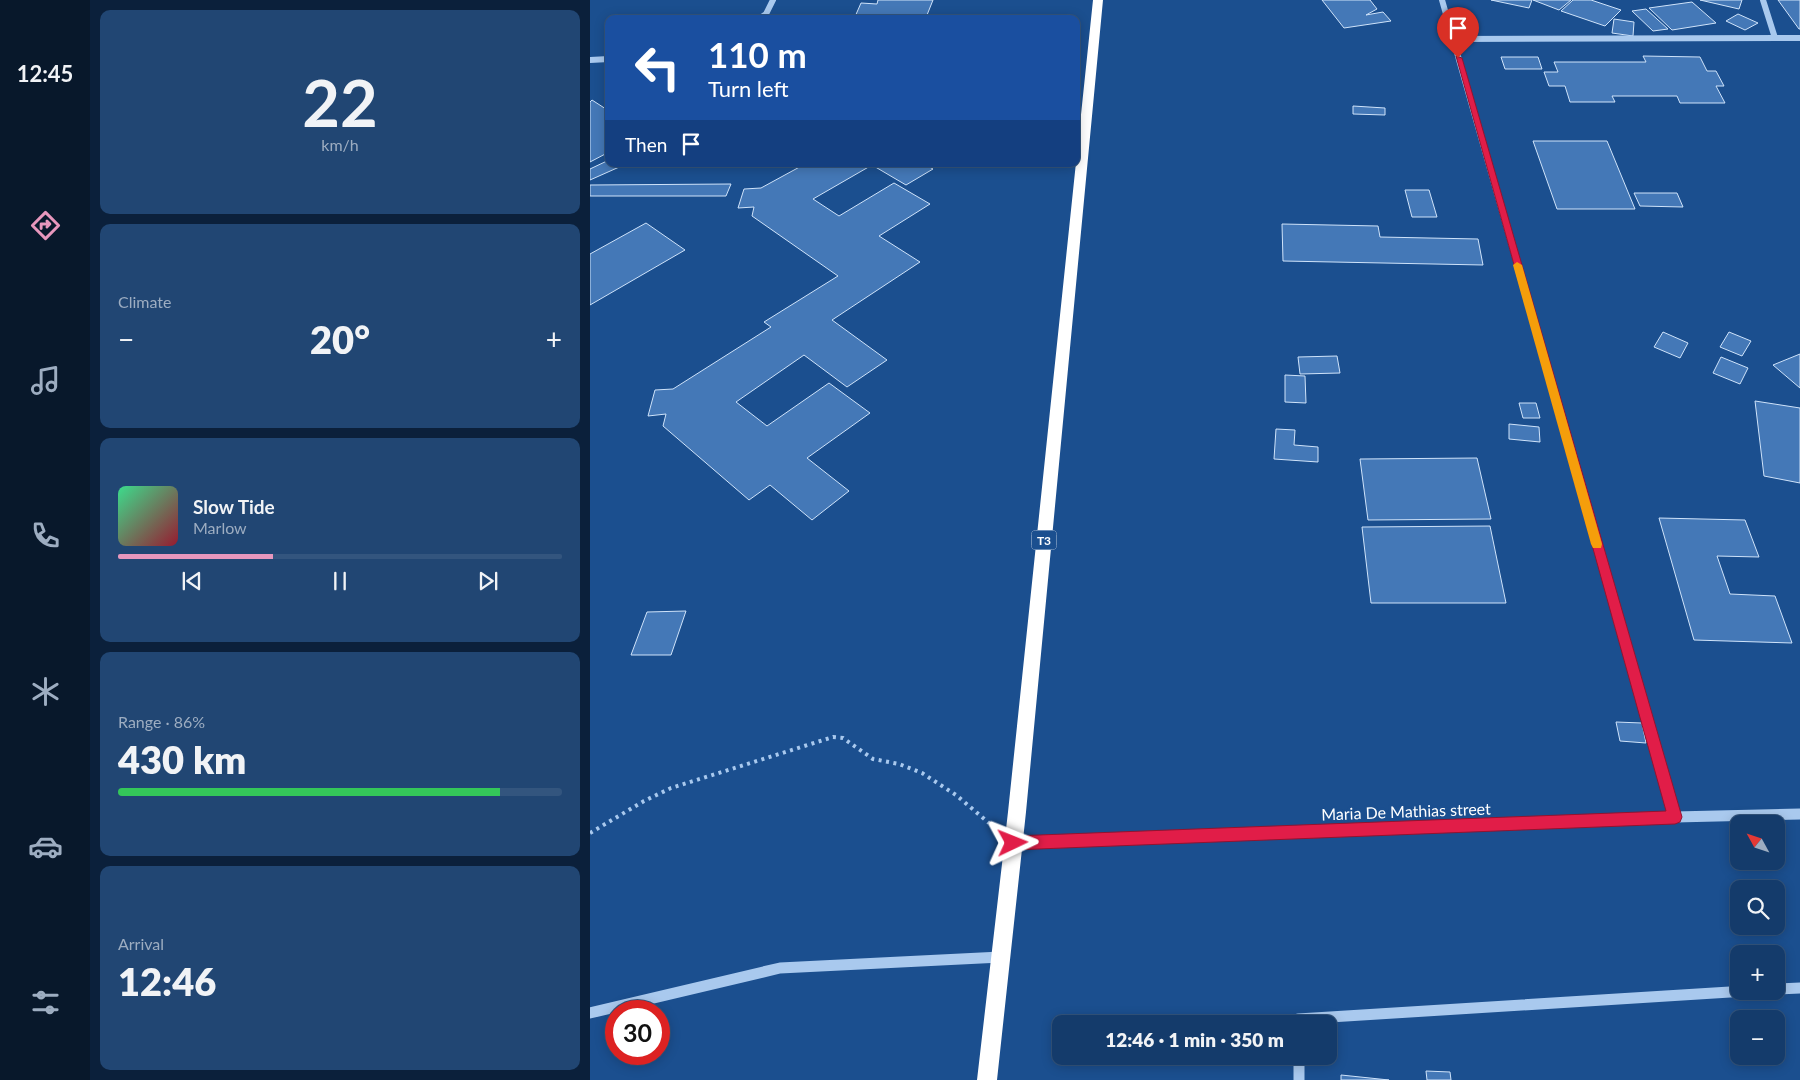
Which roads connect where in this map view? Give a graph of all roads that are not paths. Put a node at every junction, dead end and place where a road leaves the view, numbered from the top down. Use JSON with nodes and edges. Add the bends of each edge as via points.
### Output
{"nodes":[{"id":1,"x":773,"y":0,"type":"edge"},
{"id":2,"x":1098,"y":0,"type":"edge"},
{"id":3,"x":1442,"y":0,"type":"edge"},
{"id":4,"x":1763,"y":0,"type":"edge"},
{"id":5,"x":765,"y":15,"type":"edge"},
{"id":6,"x":1775,"y":38,"type":"junction"},
{"id":7,"x":1800,"y":38,"type":"edge"},
{"id":8,"x":1453,"y":39,"type":"junction"},
{"id":9,"x":605,"y":59,"type":"edge"},
{"id":10,"x":590,"y":60,"type":"edge"},
{"id":11,"x":1800,"y":814,"type":"edge"},
{"id":12,"x":1675,"y":817,"type":"junction"},
{"id":13,"x":1013,"y":843,"type":"junction"},
{"id":14,"x":1001,"y":957,"type":"junction"},
{"id":15,"x":1800,"y":988,"type":"edge"},
{"id":16,"x":1785,"y":989,"type":"edge"},
{"id":17,"x":1730,"y":992,"type":"edge"},
{"id":18,"x":590,"y":1013,"type":"edge"},
{"id":19,"x":1337,"y":1017,"type":"edge"},
{"id":20,"x":1299,"y":1065,"type":"edge"},
{"id":21,"x":988,"y":1080,"type":"edge"},
{"id":22,"x":1299,"y":1080,"type":"edge"}],
"edges":[{"from":1,"to":5,"type":"street"},
{"from":2,"to":13,"type":"highway","number":"T3"},
{"from":3,"to":8,"type":"street"},
{"from":4,"to":6,"type":"street"},
{"from":6,"to":7,"type":"street"},
{"from":6,"to":8,"type":"street"},
{"from":8,"to":12,"type":"street"},
{"from":9,"to":10,"type":"street"},
{"from":11,"to":12,"type":"street","name":"Maria De Mathias street"},
{"from":12,"to":13,"type":"street","name":"Maria De Mathias street"},
{"from":13,"to":14,"type":"highway","number":"T3"},
{"from":14,"to":18,"type":"street","via":[[780,968]]},
{"from":14,"to":21,"type":"highway","number":"T3"},
{"from":15,"to":16,"type":"street"},
{"from":17,"to":19,"type":"street"},
{"from":20,"to":22,"type":"street"}]}
